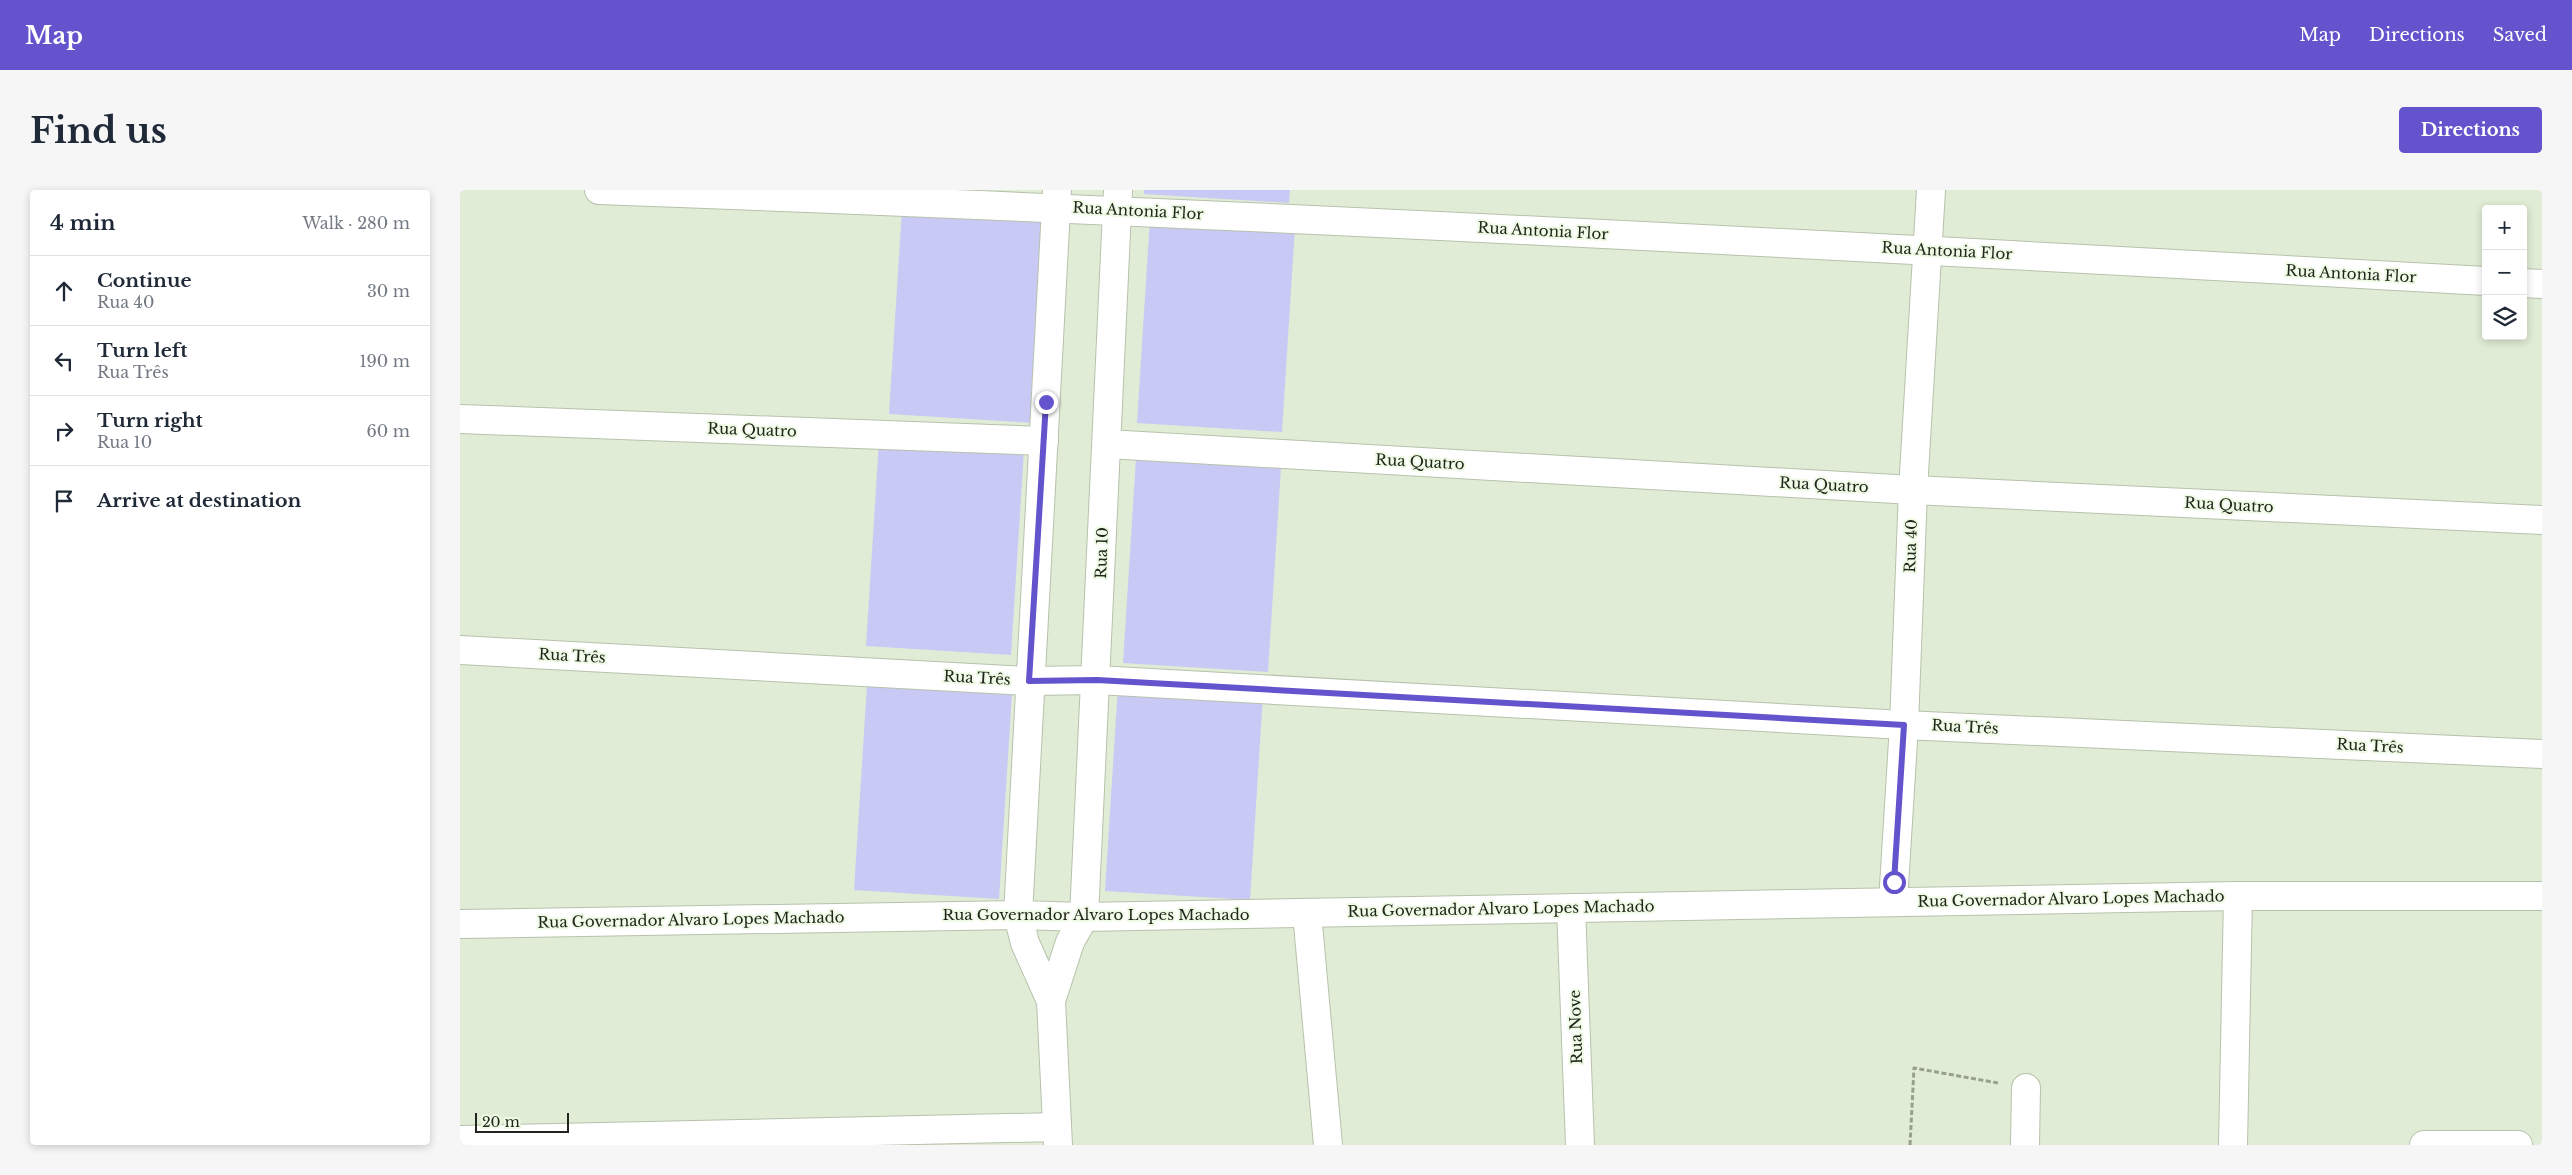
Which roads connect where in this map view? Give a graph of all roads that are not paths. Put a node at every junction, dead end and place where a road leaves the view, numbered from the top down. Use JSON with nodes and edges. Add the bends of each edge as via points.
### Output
{"nodes":[{"id":1,"x":599,"y":190,"type":"edge"},
{"id":2,"x":1931,"y":190,"type":"edge"},
{"id":3,"x":1057,"y":198,"type":"edge"},
{"id":4,"x":1117,"y":200,"type":"edge"},
{"id":5,"x":1927,"y":250,"type":"junction"},
{"id":6,"x":2482,"y":281,"type":"edge"},
{"id":7,"x":2527,"y":283,"type":"edge"},
{"id":8,"x":2542,"y":284,"type":"edge"},
{"id":9,"x":460,"y":419,"type":"edge"},
{"id":10,"x":1044,"y":442,"type":"junction"},
{"id":11,"x":1107,"y":444,"type":"junction"},
{"id":12,"x":1913,"y":490,"type":"junction"},
{"id":13,"x":2542,"y":520,"type":"edge"},
{"id":14,"x":460,"y":650,"type":"edge"},
{"id":15,"x":1097,"y":680,"type":"junction"},
{"id":16,"x":1029,"y":681,"type":"junction"},
{"id":17,"x":1904,"y":725,"type":"junction"},
{"id":18,"x":2542,"y":754,"type":"edge"},
{"id":19,"x":2238,"y":896,"type":"junction"},
{"id":20,"x":2542,"y":896,"type":"edge"},
{"id":21,"x":1893,"y":902,"type":"junction"},
{"id":22,"x":1571,"y":908,"type":"junction"},
{"id":23,"x":1307,"y":913,"type":"junction"},
{"id":24,"x":1018,"y":915,"type":"junction"},
{"id":25,"x":1084,"y":917,"type":"junction"},
{"id":26,"x":460,"y":924,"type":"edge"},
{"id":27,"x":1051,"y":1001,"type":"junction"},
{"id":28,"x":2026,"y":1088,"type":"road end"},
{"id":29,"x":1058,"y":1136,"type":"edge"},
{"id":30,"x":460,"y":1140,"type":"edge"},
{"id":31,"x":1328,"y":1145,"type":"edge"},
{"id":32,"x":1580,"y":1145,"type":"edge"},
{"id":33,"x":2024,"y":1145,"type":"edge"},
{"id":34,"x":2233,"y":1145,"type":"edge"},
{"id":35,"x":2424,"y":1145,"type":"edge"},
{"id":36,"x":2439,"y":1145,"type":"edge"},
{"id":37,"x":2518,"y":1145,"type":"edge"}],
"edges":[{"from":1,"to":3,"type":"street","name":"Rua Antonia Flor"},
{"from":2,"to":5,"type":"street","name":"Rua 40"},
{"from":3,"to":4,"type":"street","name":"Rua Antonia Flor"},
{"from":3,"to":10,"type":"street"},
{"from":4,"to":5,"type":"street","name":"Rua Antonia Flor"},
{"from":4,"to":11,"type":"street","name":"Rua 10"},
{"from":5,"to":6,"type":"street","name":"Rua Antonia Flor"},
{"from":5,"to":12,"type":"street","name":"Rua 40"},
{"from":7,"to":8,"type":"street"},
{"from":9,"to":10,"type":"street","name":"Rua Quatro"},
{"from":10,"to":16,"type":"street"},
{"from":11,"to":12,"type":"street","name":"Rua Quatro"},
{"from":11,"to":15,"type":"street","name":"Rua 10"},
{"from":12,"to":13,"type":"street","name":"Rua Quatro"},
{"from":12,"to":17,"type":"street","name":"Rua 40"},
{"from":14,"to":16,"type":"street","name":"Rua Três"},
{"from":15,"to":16,"type":"street","name":"Rua Três"},
{"from":15,"to":17,"type":"street","name":"Rua Três"},
{"from":15,"to":25,"type":"street","name":"Rua 10"},
{"from":16,"to":24,"type":"street"},
{"from":17,"to":18,"type":"street","name":"Rua Três"},
{"from":17,"to":21,"type":"street","name":"Rua 40"},
{"from":19,"to":20,"type":"street","name":"Rua Governador Alvaro Lopes Machado"},
{"from":19,"to":21,"type":"street","name":"Rua Governador Alvaro Lopes Machado"},
{"from":19,"to":34,"type":"street"},
{"from":21,"to":22,"type":"street","name":"Rua Governador Alvaro Lopes Machado"},
{"from":22,"to":23,"type":"street","name":"Rua Governador Alvaro Lopes Machado"},
{"from":22,"to":32,"type":"street","name":"Rua Nove"},
{"from":23,"to":25,"type":"street","name":"Rua Governador Alvaro Lopes Machado"},
{"from":23,"to":31,"type":"street"},
{"from":24,"to":25,"type":"street","name":"Rua Governador Alvaro Lopes Machado"},
{"from":24,"to":26,"type":"street","name":"Rua Governador Alvaro Lopes Machado"},
{"from":24,"to":27,"type":"street","via":[[1025,943]]},
{"from":25,"to":27,"type":"street","via":[[1070,942]]},
{"from":27,"to":29,"type":"street"},
{"from":28,"to":33,"type":"street"},
{"from":29,"to":30,"type":"street"},
{"from":35,"to":36,"type":"street"},
{"from":36,"to":37,"type":"street"}]}
